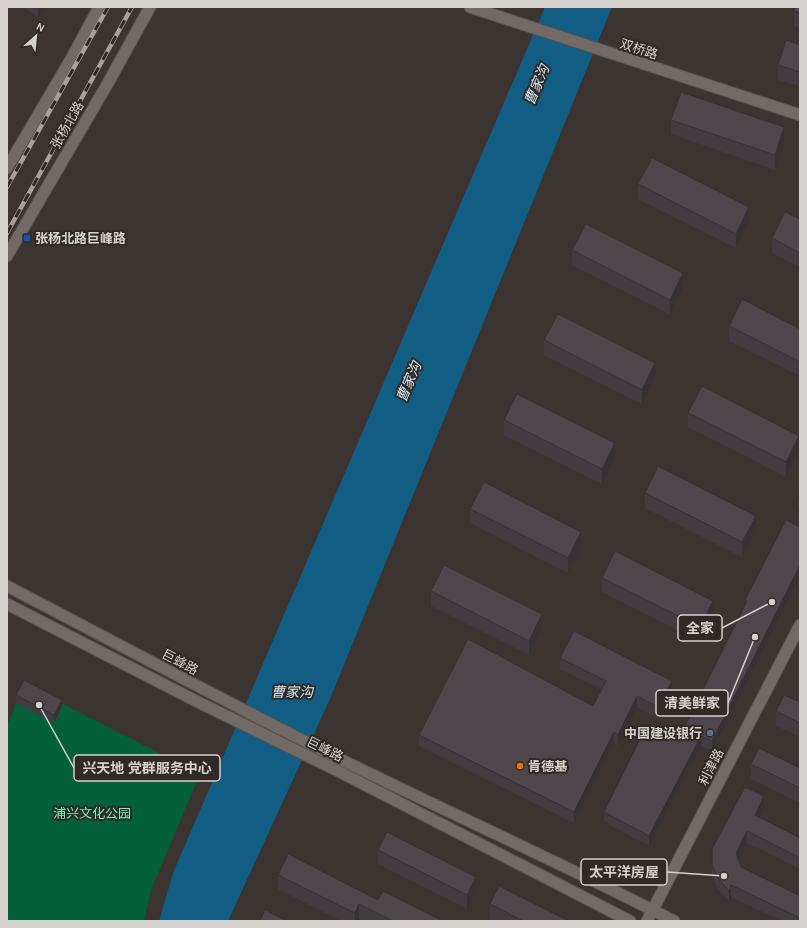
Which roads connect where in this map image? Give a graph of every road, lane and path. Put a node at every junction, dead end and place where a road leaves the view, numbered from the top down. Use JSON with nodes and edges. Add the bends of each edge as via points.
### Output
{"nodes":[{"id":1,"x":99,"y":7,"type":"edge"},
{"id":2,"x":150,"y":7,"type":"edge"},
{"id":3,"x":470,"y":7,"type":"edge"},
{"id":4,"x":800,"y":115,"type":"edge"},
{"id":5,"x":7,"y":168,"type":"edge"},
{"id":6,"x":7,"y":256,"type":"edge"},
{"id":7,"x":7,"y":586,"type":"edge"},
{"id":8,"x":7,"y":604,"type":"edge"},
{"id":9,"x":800,"y":625,"type":"edge"},
{"id":10,"x":341,"y":760,"type":"joint"},
{"id":11,"x":652,"y":910,"type":"junction"},
{"id":12,"x":630,"y":921,"type":"edge"},
{"id":13,"x":647,"y":921,"type":"edge"},
{"id":14,"x":674,"y":921,"type":"edge"}],
"edges":[{"from":1,"to":5,"type":"main road"},
{"from":2,"to":6,"type":"main road","name":"张杨北路"},
{"from":3,"to":4,"type":"main road","name":"双桥路"},
{"from":7,"to":10,"type":"main road","name":"巨蜂路"},
{"from":8,"to":12,"type":"main road","name":"巨峰路"},
{"from":9,"to":11,"type":"main road","name":"利津路"},
{"from":10,"to":11,"type":"main road","name":"巨峰路"},
{"from":11,"to":13,"type":"main road","name":"利津路"},
{"from":11,"to":14,"type":"main road","name":"巨峰路"}]}
